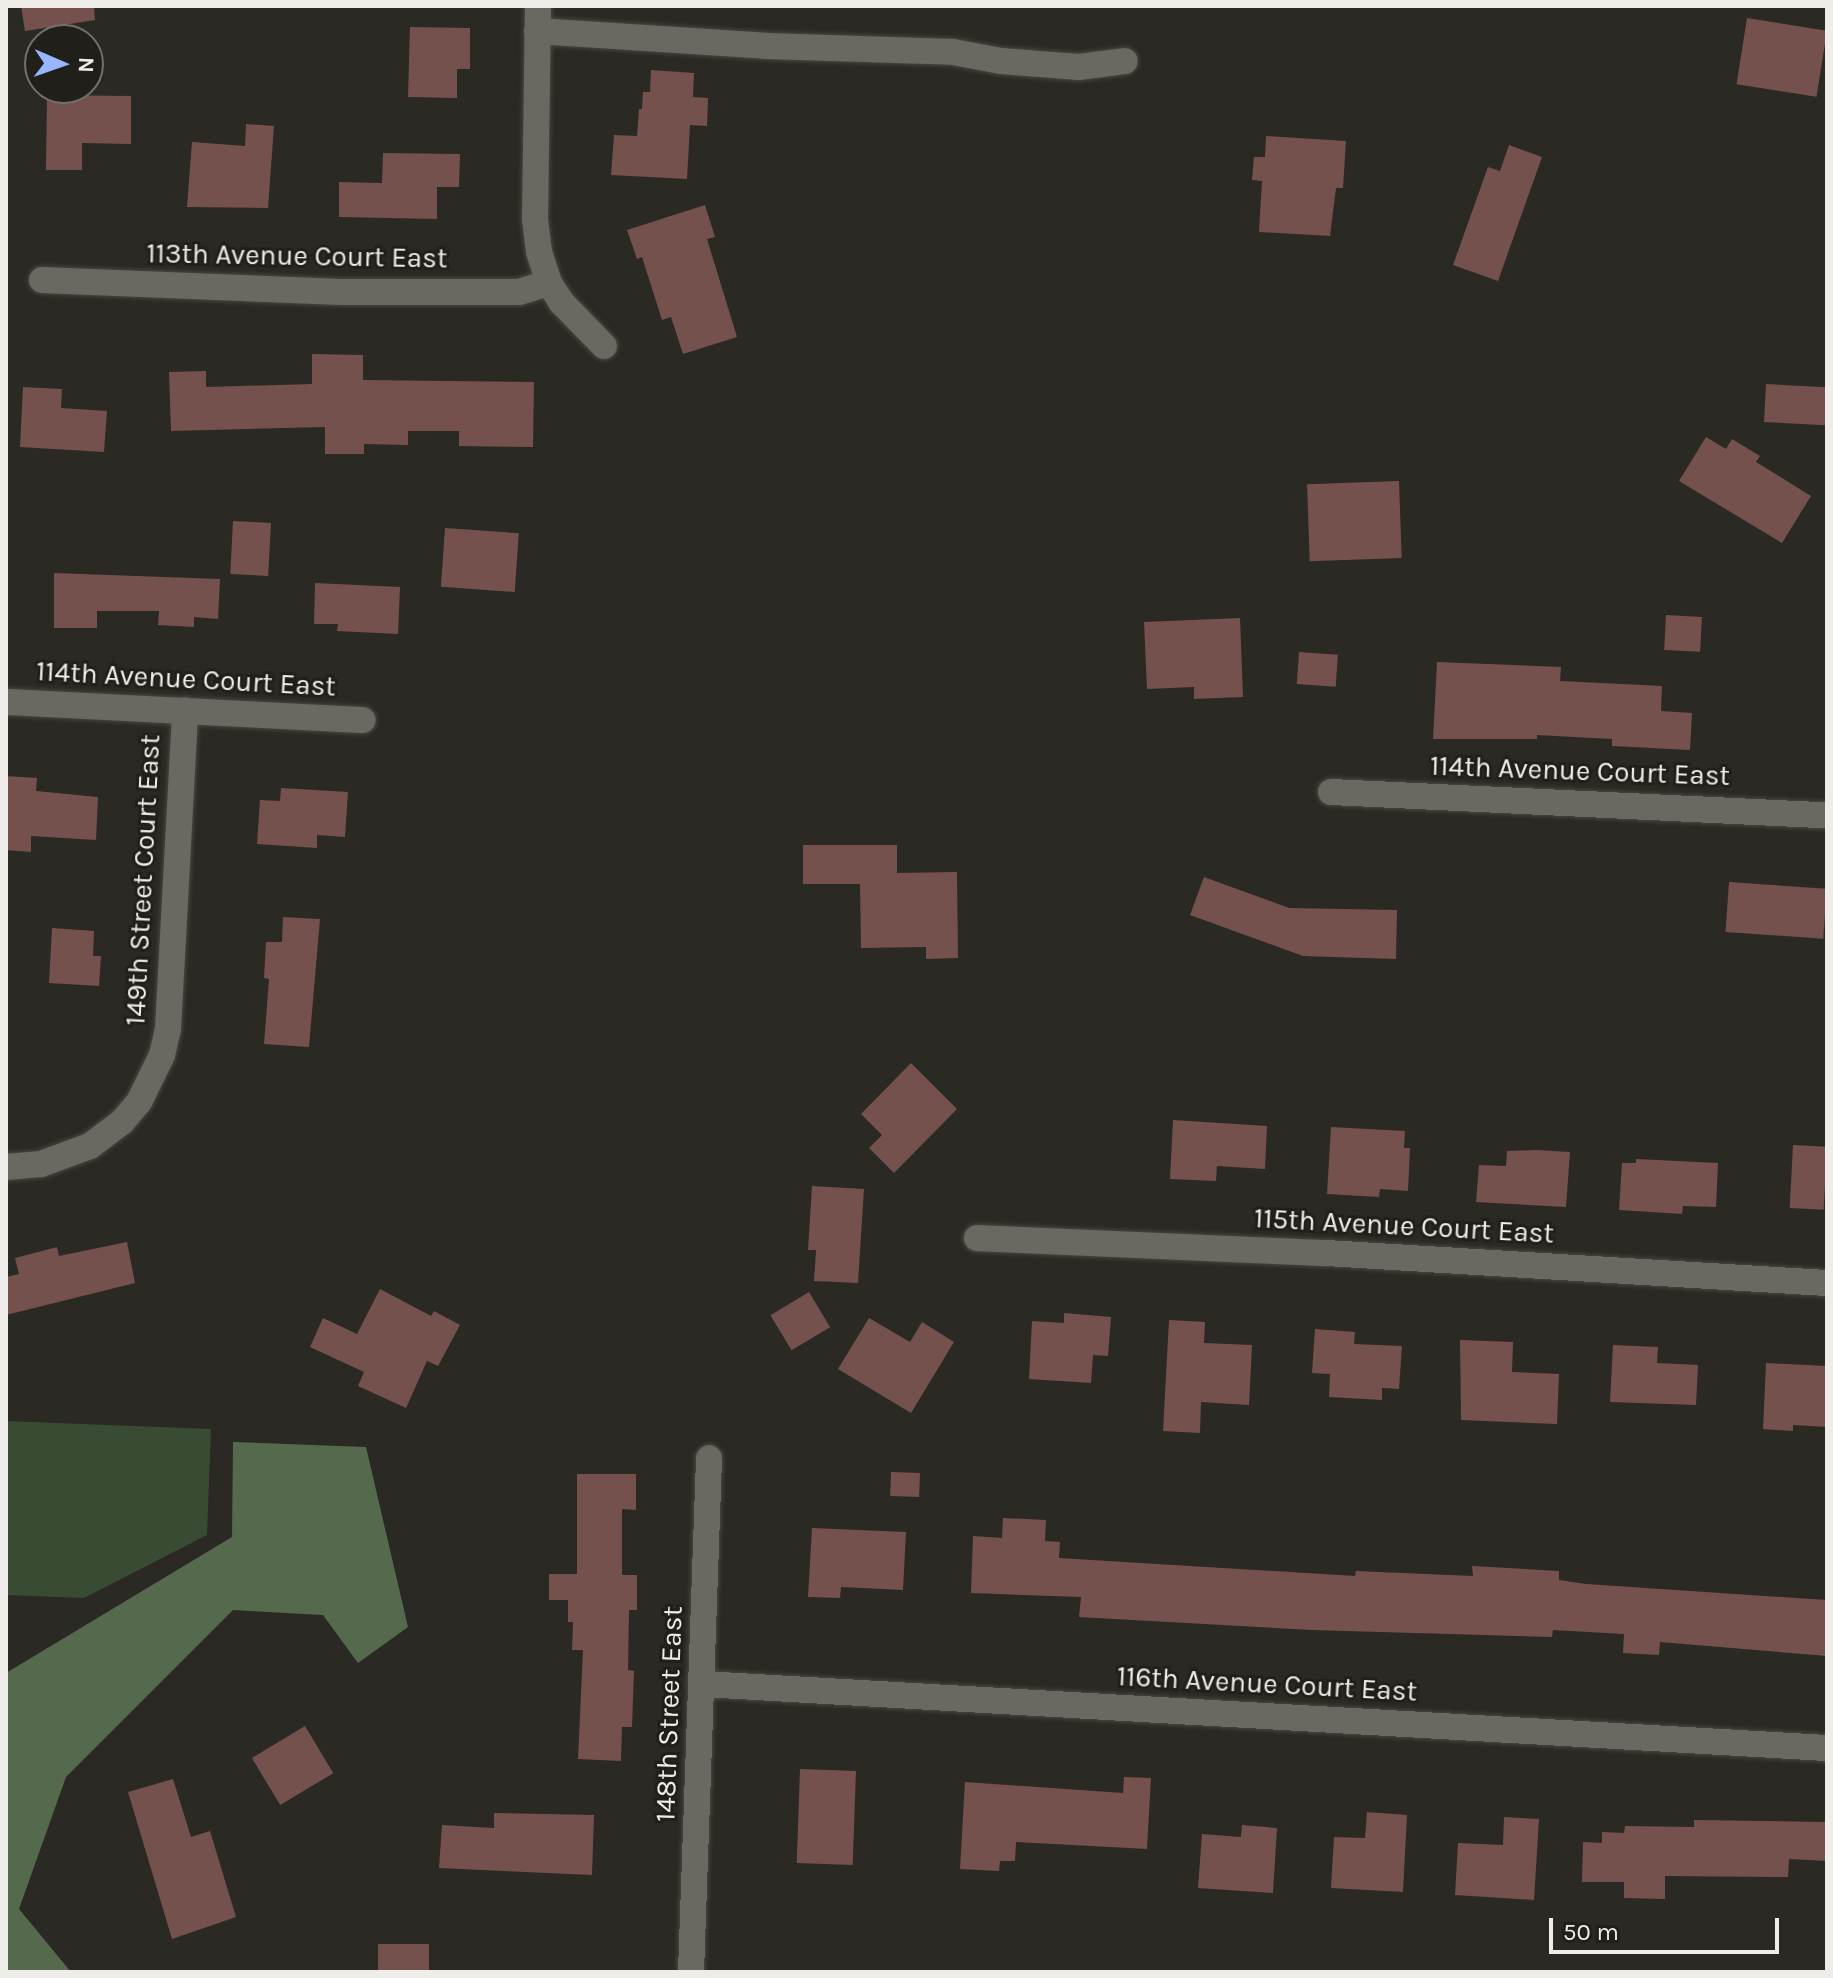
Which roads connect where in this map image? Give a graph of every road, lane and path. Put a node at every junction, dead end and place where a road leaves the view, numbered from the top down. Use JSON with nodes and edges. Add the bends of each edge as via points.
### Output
{"nodes":[{"id":1,"x":538,"y":18,"type":"edge"},
{"id":2,"x":1125,"y":61,"type":"dead end"},
{"id":3,"x":42,"y":280,"type":"dead end"},
{"id":4,"x":549,"y":283,"type":"junction"},
{"id":5,"x":604,"y":346,"type":"dead end"},
{"id":6,"x":6,"y":702,"type":"edge"},
{"id":7,"x":185,"y":710,"type":"junction"},
{"id":8,"x":363,"y":720,"type":"dead end"},
{"id":9,"x":1331,"y":792,"type":"dead end"},
{"id":10,"x":1827,"y":815,"type":"edge"},
{"id":11,"x":6,"y":1167,"type":"edge"},
{"id":12,"x":977,"y":1238,"type":"dead end"},
{"id":13,"x":1827,"y":1283,"type":"edge"},
{"id":14,"x":709,"y":1458,"type":"dead end"},
{"id":15,"x":703,"y":1684,"type":"junction"},
{"id":16,"x":1827,"y":1748,"type":"edge"},
{"id":17,"x":691,"y":1972,"type":"edge"}],
"edges":[{"from":1,"to":2,"type":"street","via":[[766,46],[953,52],[1079,67]]},
{"from":1,"to":4,"type":"street","via":[[535,219]]},
{"from":3,"to":4,"type":"street","name":"113th Avenue Court East","via":[[341,292],[519,292]]},
{"from":4,"to":5,"type":"street"},
{"from":6,"to":7,"type":"street","name":"114th Avenue Court East"},
{"from":7,"to":8,"type":"street","name":"114th Avenue Court East"},
{"from":7,"to":11,"type":"street","name":"149th Street Court East","via":[[168,1029],[152,1079],[139,1102],[109,1132],[67,1157]]},
{"from":9,"to":10,"type":"street","name":"114th Avenue Court East"},
{"from":12,"to":13,"type":"street","name":"115th Avenue Court East"},
{"from":14,"to":15,"type":"street","name":"148th Street East"},
{"from":15,"to":16,"type":"street","name":"116th Avenue Court East"},
{"from":15,"to":17,"type":"street","name":"148th Street East"}]}
